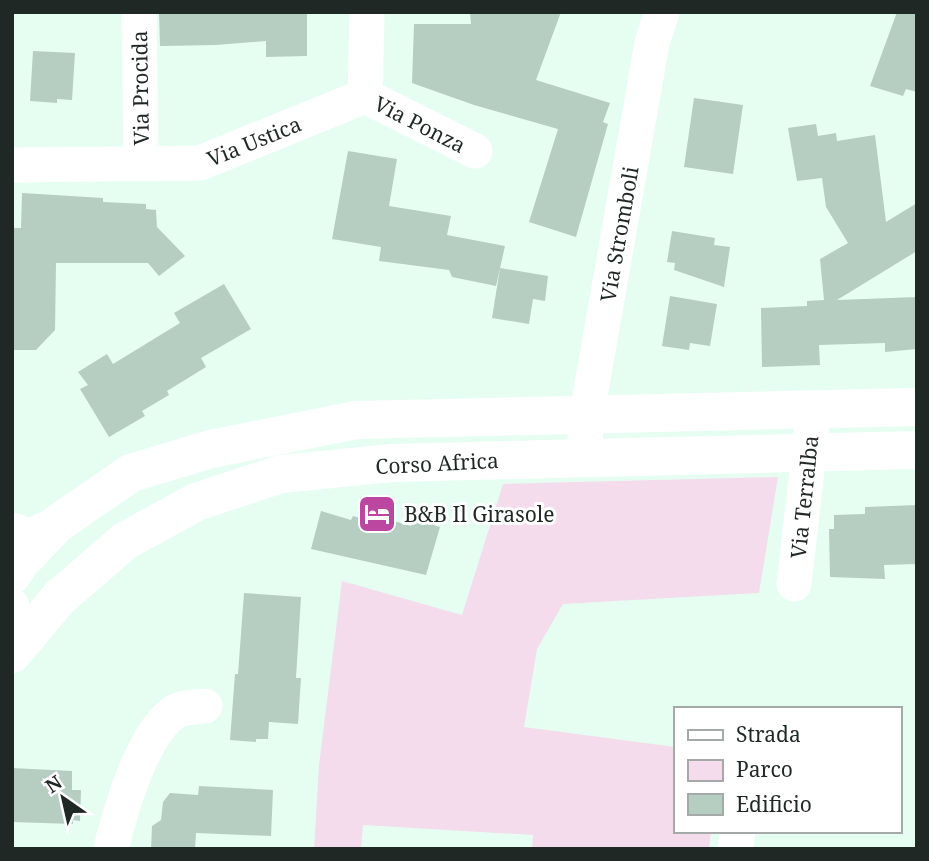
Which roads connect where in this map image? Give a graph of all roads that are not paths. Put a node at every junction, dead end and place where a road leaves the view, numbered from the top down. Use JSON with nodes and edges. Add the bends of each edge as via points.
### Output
{"nodes":[{"id":1,"x":139,"y":12,"type":"edge"},
{"id":2,"x":367,"y":12,"type":"edge"},
{"id":3,"x":663,"y":12,"type":"edge"},
{"id":4,"x":365,"y":96,"type":"junction"},
{"id":5,"x":475,"y":151,"type":"dead end"},
{"id":6,"x":141,"y":164,"type":"junction"},
{"id":7,"x":12,"y":165,"type":"edge"},
{"id":8,"x":917,"y":407,"type":"edge"},
{"id":9,"x":814,"y":409,"type":"junction"},
{"id":10,"x":587,"y":414,"type":"junction"},
{"id":11,"x":917,"y":450,"type":"edge"},
{"id":12,"x":809,"y":452,"type":"junction"},
{"id":13,"x":583,"y":457,"type":"junction"},
{"id":14,"x":57,"y":524,"type":"junction"},
{"id":15,"x":12,"y":530,"type":"edge"},
{"id":16,"x":12,"y":575,"type":"edge"},
{"id":17,"x":794,"y":584,"type":"dead end"},
{"id":18,"x":12,"y":606,"type":"edge"},
{"id":19,"x":14,"y":651,"type":"edge"},
{"id":20,"x":205,"y":706,"type":"dead end"},
{"id":21,"x":111,"y":849,"type":"edge"}],
"edges":[{"from":1,"to":6,"type":"street","name":"Via Procida"},
{"from":2,"to":4,"type":"street"},
{"from":3,"to":10,"type":"street","name":"Via Stromboli","via":[[652,43]]},
{"from":4,"to":5,"type":"street","name":"Via Ponza"},
{"from":4,"to":6,"type":"street","name":"Via Ustica","via":[[200,163]]},
{"from":6,"to":7,"type":"street","name":"Via Ustica"},
{"from":8,"to":9,"type":"street","name":"Corso Africa"},
{"from":9,"to":10,"type":"street","name":"Corso Africa"},
{"from":9,"to":12,"type":"street","name":"Via Terralba"},
{"from":10,"to":13,"type":"street","name":"Via Stromboli"},
{"from":10,"to":14,"type":"street","name":"Corso Africa","via":[[356,420],[211,449],[131,473]]},
{"from":11,"to":12,"type":"street","name":"Corso Africa"},
{"from":12,"to":13,"type":"street","name":"Corso Africa"},
{"from":12,"to":17,"type":"street","name":"Via Terralba"},
{"from":13,"to":19,"type":"street","name":"Corso Africa","via":[[391,463],[281,474],[196,502],[109,554],[59,598]]},
{"from":14,"to":15,"type":"street","via":[[30,536]]},
{"from":14,"to":16,"type":"street","name":"Corso Africa"},
{"from":18,"to":19,"type":"street","name":"Corso Africa"},
{"from":20,"to":21,"type":"street","via":[[179,710],[154,734],[123,798]]}]}
